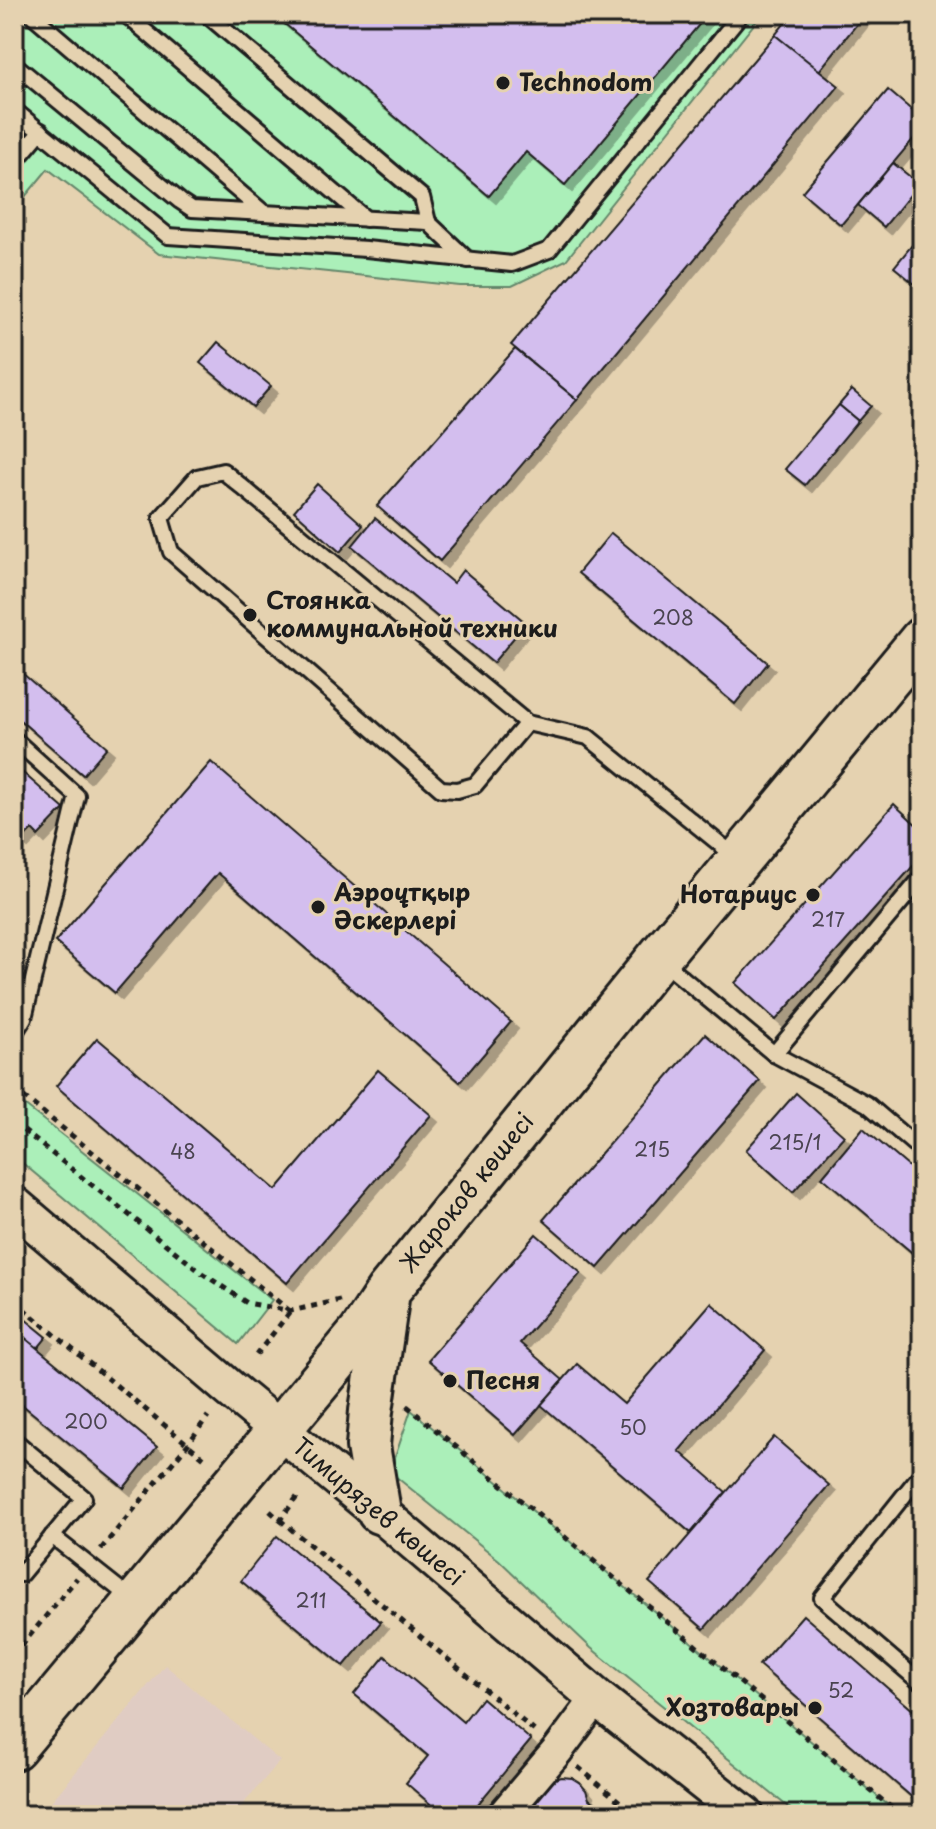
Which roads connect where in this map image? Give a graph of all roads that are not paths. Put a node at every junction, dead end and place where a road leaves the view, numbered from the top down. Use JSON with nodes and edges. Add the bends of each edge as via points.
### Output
{"nodes":[{"id":1,"x":31,"y":14,"type":"edge"},
{"id":2,"x":125,"y":14,"type":"edge"},
{"id":3,"x":206,"y":14,"type":"edge"},
{"id":4,"x":741,"y":14,"type":"edge"},
{"id":5,"x":14,"y":64,"type":"edge"},
{"id":6,"x":14,"y":110,"type":"edge"},
{"id":7,"x":41,"y":131,"type":"junction"},
{"id":8,"x":14,"y":163,"type":"edge"},
{"id":9,"x":265,"y":213,"type":"junction"},
{"id":10,"x":366,"y":219,"type":"junction"},
{"id":11,"x":428,"y":222,"type":"junction"},
{"id":12,"x":469,"y":260,"type":"junction"},
{"id":13,"x":922,"y":639,"type":"edge"},
{"id":14,"x":527,"y":723,"type":"junction"},
{"id":15,"x":14,"y":739,"type":"edge"},
{"id":16,"x":739,"y":860,"type":"junction"},
{"id":17,"x":922,"y":877,"type":"edge"},
{"id":18,"x":658,"y":958,"type":"junction"},
{"id":19,"x":14,"y":1034,"type":"edge"},
{"id":20,"x":774,"y":1054,"type":"junction"},
{"id":21,"x":922,"y":1151,"type":"edge"},
{"id":22,"x":14,"y":1205,"type":"edge"},
{"id":23,"x":388,"y":1291,"type":"junction"},
{"id":24,"x":279,"y":1430,"type":"junction"},
{"id":25,"x":14,"y":1440,"type":"edge"},
{"id":26,"x":922,"y":1475,"type":"edge"},
{"id":27,"x":379,"y":1512,"type":"junction"},
{"id":28,"x":52,"y":1536,"type":"junction"},
{"id":29,"x":14,"y":1568,"type":"edge"},
{"id":30,"x":136,"y":1603,"type":"junction"},
{"id":31,"x":922,"y":1684,"type":"edge"},
{"id":32,"x":597,"y":1698,"type":"junction"},
{"id":33,"x":14,"y":1748,"type":"edge"},
{"id":34,"x":503,"y":1815,"type":"edge"},
{"id":35,"x":745,"y":1815,"type":"edge"}],
"edges":[{"from":1,"to":9,"type":"lane"},
{"from":2,"to":10,"type":"lane"},
{"from":3,"to":11,"type":"lane","via":[[422,197]]},
{"from":4,"to":12,"type":"lane","via":[[549,250],[512,264]]},
{"from":5,"to":9,"type":"lane","via":[[192,209]]},
{"from":6,"to":7,"type":"lane"},
{"from":7,"to":8,"type":"lane"},
{"from":7,"to":12,"type":"lane","via":[[168,236]]},
{"from":9,"to":10,"type":"lane"},
{"from":10,"to":11,"type":"lane"},
{"from":11,"to":12,"type":"lane"},
{"from":13,"to":16,"type":"main road","name":"Жароков көшесі"},
{"from":14,"to":14,"type":"lane","via":[[223,471],[197,477],[161,518],[171,552],[441,789],[475,785]]},
{"from":14,"to":16,"type":"lane","via":[[588,737]]},
{"from":15,"to":19,"type":"lane","via":[[77,796],[24,1018]]},
{"from":16,"to":18,"type":"main road","name":"Жароков көшесі"},
{"from":17,"to":20,"type":"lane"},
{"from":18,"to":20,"type":"lane"},
{"from":18,"to":23,"type":"main road","name":"Жароков көшесі"},
{"from":20,"to":21,"type":"lane","via":[[867,1104]]},
{"from":22,"to":24,"type":"street","name":"Тимирязев көшесі"},
{"from":23,"to":24,"type":"main road","name":"Жароков көшесі","via":[[361,1332]]},
{"from":23,"to":27,"type":"main road","via":[[368,1446]]},
{"from":24,"to":27,"type":"street","name":"Тимирязев көшесі"},
{"from":24,"to":30,"type":"main road","name":"Жароков көшесі"},
{"from":25,"to":28,"type":"lane","via":[[84,1498]]},
{"from":26,"to":31,"type":"lane","via":[[822,1598]]},
{"from":27,"to":32,"type":"street","name":"Тимирязев көшесі"},
{"from":28,"to":29,"type":"lane","via":[[21,1574]]},
{"from":28,"to":30,"type":"lane"},
{"from":30,"to":33,"type":"main road","name":"Жароков көшесі"},
{"from":32,"to":34,"type":"street"},
{"from":32,"to":35,"type":"street","name":"Тимирязев көшесі"}]}
